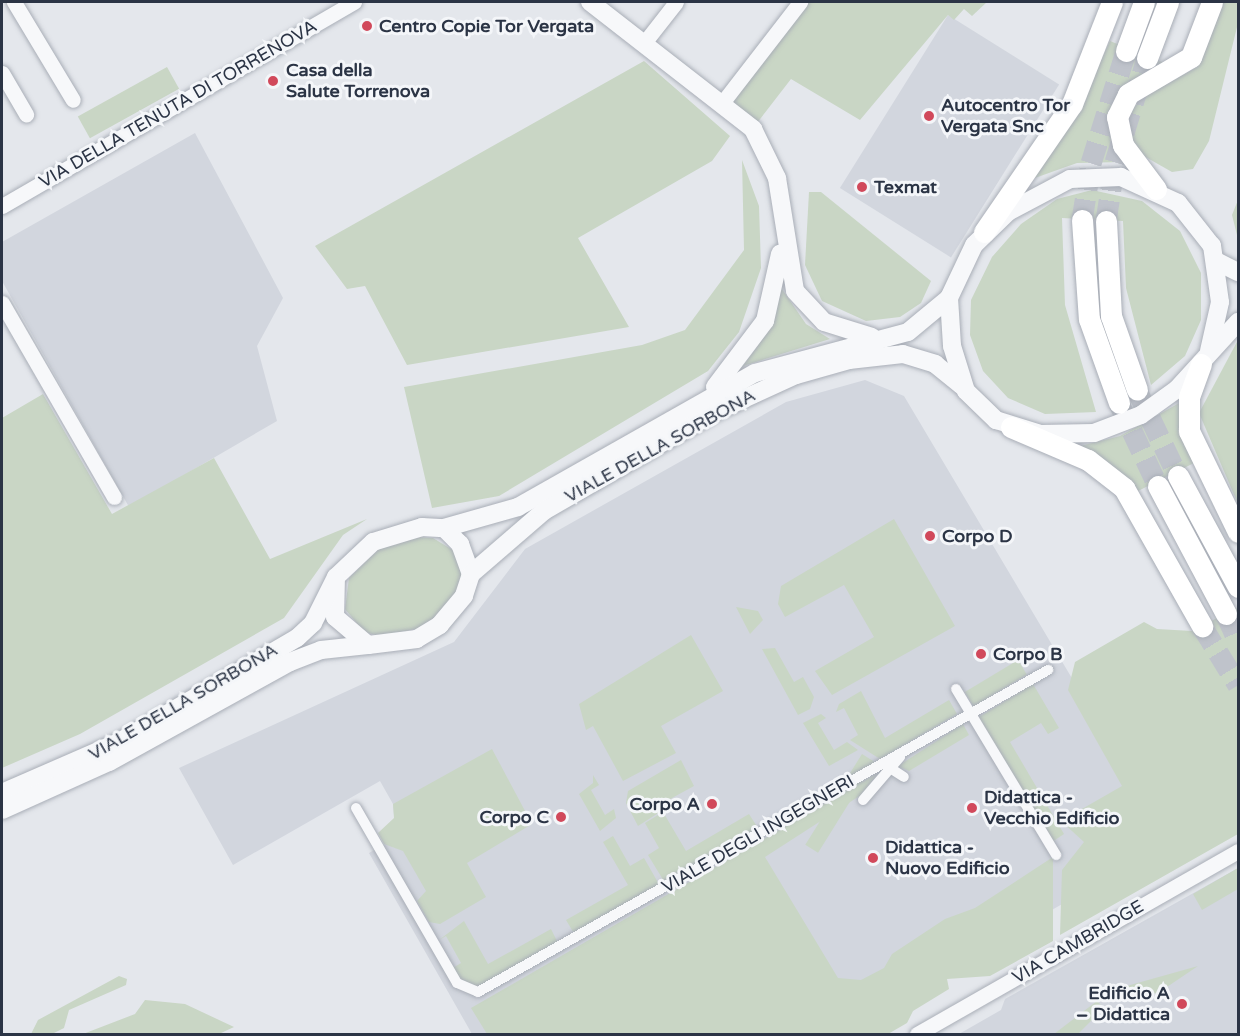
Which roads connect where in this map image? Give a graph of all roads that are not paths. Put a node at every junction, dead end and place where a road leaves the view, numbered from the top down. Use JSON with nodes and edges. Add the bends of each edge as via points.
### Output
{"nodes":[{"id":1,"x":14,"y":2,"type":"edge"},
{"id":2,"x":354,"y":2,"type":"edge"},
{"id":3,"x":590,"y":2,"type":"edge"},
{"id":4,"x":675,"y":2,"type":"edge"},
{"id":5,"x":800,"y":2,"type":"edge"},
{"id":6,"x":1112,"y":2,"type":"edge"},
{"id":7,"x":1143,"y":2,"type":"edge"},
{"id":8,"x":1168,"y":2,"type":"edge"},
{"id":9,"x":1212,"y":2,"type":"edge"},
{"id":10,"x":644,"y":43,"type":"junction"},
{"id":11,"x":1126,"y":51,"type":"tunnel mouth"},
{"id":12,"x":1147,"y":58,"type":"tunnel mouth"},
{"id":13,"x":2,"y":73,"type":"edge"},
{"id":14,"x":73,"y":100,"type":"dead end"},
{"id":15,"x":722,"y":103,"type":"junction"},
{"id":16,"x":26,"y":114,"type":"dead end"},
{"id":17,"x":1156,"y":189,"type":"junction"},
{"id":18,"x":2,"y":206,"type":"edge"},
{"id":19,"x":1082,"y":220,"type":"tunnel mouth"},
{"id":20,"x":1106,"y":221,"type":"tunnel mouth"},
{"id":21,"x":783,"y":232,"type":"junction"},
{"id":22,"x":984,"y":232,"type":"junction"},
{"id":23,"x":1214,"y":253,"type":"junction"},
{"id":24,"x":1239,"y":272,"type":"edge"},
{"id":25,"x":949,"y":298,"type":"junction"},
{"id":26,"x":2,"y":303,"type":"edge"},
{"id":27,"x":1239,"y":322,"type":"edge"},
{"id":28,"x":882,"y":339,"type":"junction"},
{"id":29,"x":1205,"y":357,"type":"junction"},
{"id":30,"x":1137,"y":390,"type":"tunnel mouth"},
{"id":31,"x":966,"y":391,"type":"junction"},
{"id":32,"x":705,"y":397,"type":"junction"},
{"id":33,"x":1119,"y":403,"type":"tunnel mouth"},
{"id":34,"x":1011,"y":427,"type":"junction"},
{"id":35,"x":1178,"y":476,"type":"tunnel mouth"},
{"id":36,"x":1158,"y":486,"type":"tunnel mouth"},
{"id":37,"x":114,"y":497,"type":"dead end"},
{"id":38,"x":444,"y":528,"type":"junction"},
{"id":39,"x":1239,"y":532,"type":"edge"},
{"id":40,"x":471,"y":574,"type":"junction"},
{"id":41,"x":336,"y":577,"type":"junction"},
{"id":42,"x":1239,"y":587,"type":"edge"},
{"id":43,"x":1226,"y":614,"type":"tunnel mouth"},
{"id":44,"x":1202,"y":626,"type":"tunnel mouth"},
{"id":45,"x":368,"y":645,"type":"junction"},
{"id":46,"x":1048,"y":670,"type":"dead end"},
{"id":47,"x":956,"y":689,"type":"dead end"},
{"id":48,"x":970,"y":714,"type":"junction"},
{"id":49,"x":887,"y":766,"type":"junction"},
{"id":50,"x":904,"y":777,"type":"dead end"},
{"id":51,"x":2,"y":793,"type":"edge"},
{"id":52,"x":863,"y":800,"type":"dead end"},
{"id":53,"x":356,"y":808,"type":"dead end"},
{"id":54,"x":2,"y":810,"type":"edge"},
{"id":55,"x":1239,"y":851,"type":"edge"},
{"id":56,"x":1056,"y":855,"type":"dead end"},
{"id":57,"x":917,"y":1035,"type":"edge"}],
"edges":[{"from":1,"to":14,"type":"street"},
{"from":2,"to":18,"type":"street","name":"VIA DELLA TENUTA DI TORRENOVA"},
{"from":3,"to":10,"type":"street"},
{"from":4,"to":10,"type":"street"},
{"from":5,"to":15,"type":"street"},
{"from":6,"to":22,"type":"main road","via":[[1072,104]]},
{"from":7,"to":11,"type":"main road"},
{"from":8,"to":12,"type":"main road"},
{"from":9,"to":17,"type":"main road","via":[[1191,57],[1128,94],[1117,117],[1123,145]]},
{"from":10,"to":15,"type":"street"},
{"from":13,"to":16,"type":"street"},
{"from":15,"to":21,"type":"street","via":[[750,126],[770,158]]},
{"from":17,"to":22,"type":"street","via":[[1121,177],[1077,177],[1025,200]]},
{"from":17,"to":23,"type":"street","via":[[1187,212]]},
{"from":19,"to":33,"type":"main road","via":[[1089,319]]},
{"from":20,"to":30,"type":"main road","via":[[1110,310]]},
{"from":21,"to":28,"type":"street","via":[[792,284],[807,308],[839,330]]},
{"from":21,"to":32,"type":"street","via":[[765,321],[740,360]]},
{"from":22,"to":25,"type":"street","via":[[959,269]]},
{"from":23,"to":24,"type":"street"},
{"from":23,"to":29,"type":"street","via":[[1220,302]]},
{"from":25,"to":28,"type":"street","name":"VIALE DELLA SORBONA","via":[[924,324]]},
{"from":25,"to":31,"type":"street","via":[[952,346]]},
{"from":26,"to":37,"type":"street"},
{"from":27,"to":29,"type":"street"},
{"from":28,"to":32,"type":"street","name":"VIALE DELLA SORBONA","via":[[797,358]]},
{"from":29,"to":34,"type":"street","via":[[1156,405],[1109,429],[1061,436]]},
{"from":29,"to":39,"type":"main road","via":[[1188,397],[1189,431]]},
{"from":31,"to":34,"type":"street","name":"VIALE DELLA SORBONA","via":[[983,410]]},
{"from":31,"to":40,"type":"street","name":"VIALE DELLA SORBONA","via":[[935,364],[903,354],[849,360],[796,375],[717,411],[544,511]]},
{"from":32,"to":38,"type":"street","name":"VIALE DELLA SORBONA","via":[[518,507]]},
{"from":34,"to":44,"type":"main road","via":[[1088,460],[1125,488]]},
{"from":35,"to":42,"type":"main road"},
{"from":36,"to":43,"type":"main road"},
{"from":38,"to":40,"type":"street","via":[[460,544]]},
{"from":38,"to":41,"type":"street","via":[[409,529],[379,538],[351,557]]},
{"from":40,"to":45,"type":"street","via":[[459,605],[440,625],[406,644]]},
{"from":41,"to":45,"type":"street","via":[[335,617]]},
{"from":41,"to":51,"type":"street","name":"VIALE DELLA SORBONA","via":[[313,623],[297,638],[119,742]]},
{"from":45,"to":54,"type":"street","name":"VIALE DELLA SORBONA","via":[[321,650],[290,662],[109,762]]},
{"from":46,"to":48,"type":"street"},
{"from":47,"to":48,"type":"street"},
{"from":48,"to":49,"type":"street","via":[[906,750]]},
{"from":48,"to":56,"type":"street"},
{"from":49,"to":50,"type":"street"},
{"from":49,"to":52,"type":"street"},
{"from":49,"to":53,"type":"street","name":"VIALE DEGLI INGEGNERI","via":[[488,988],[466,991],[449,971]]},
{"from":55,"to":57,"type":"street","name":"VIA CAMBRIDGE"}]}
